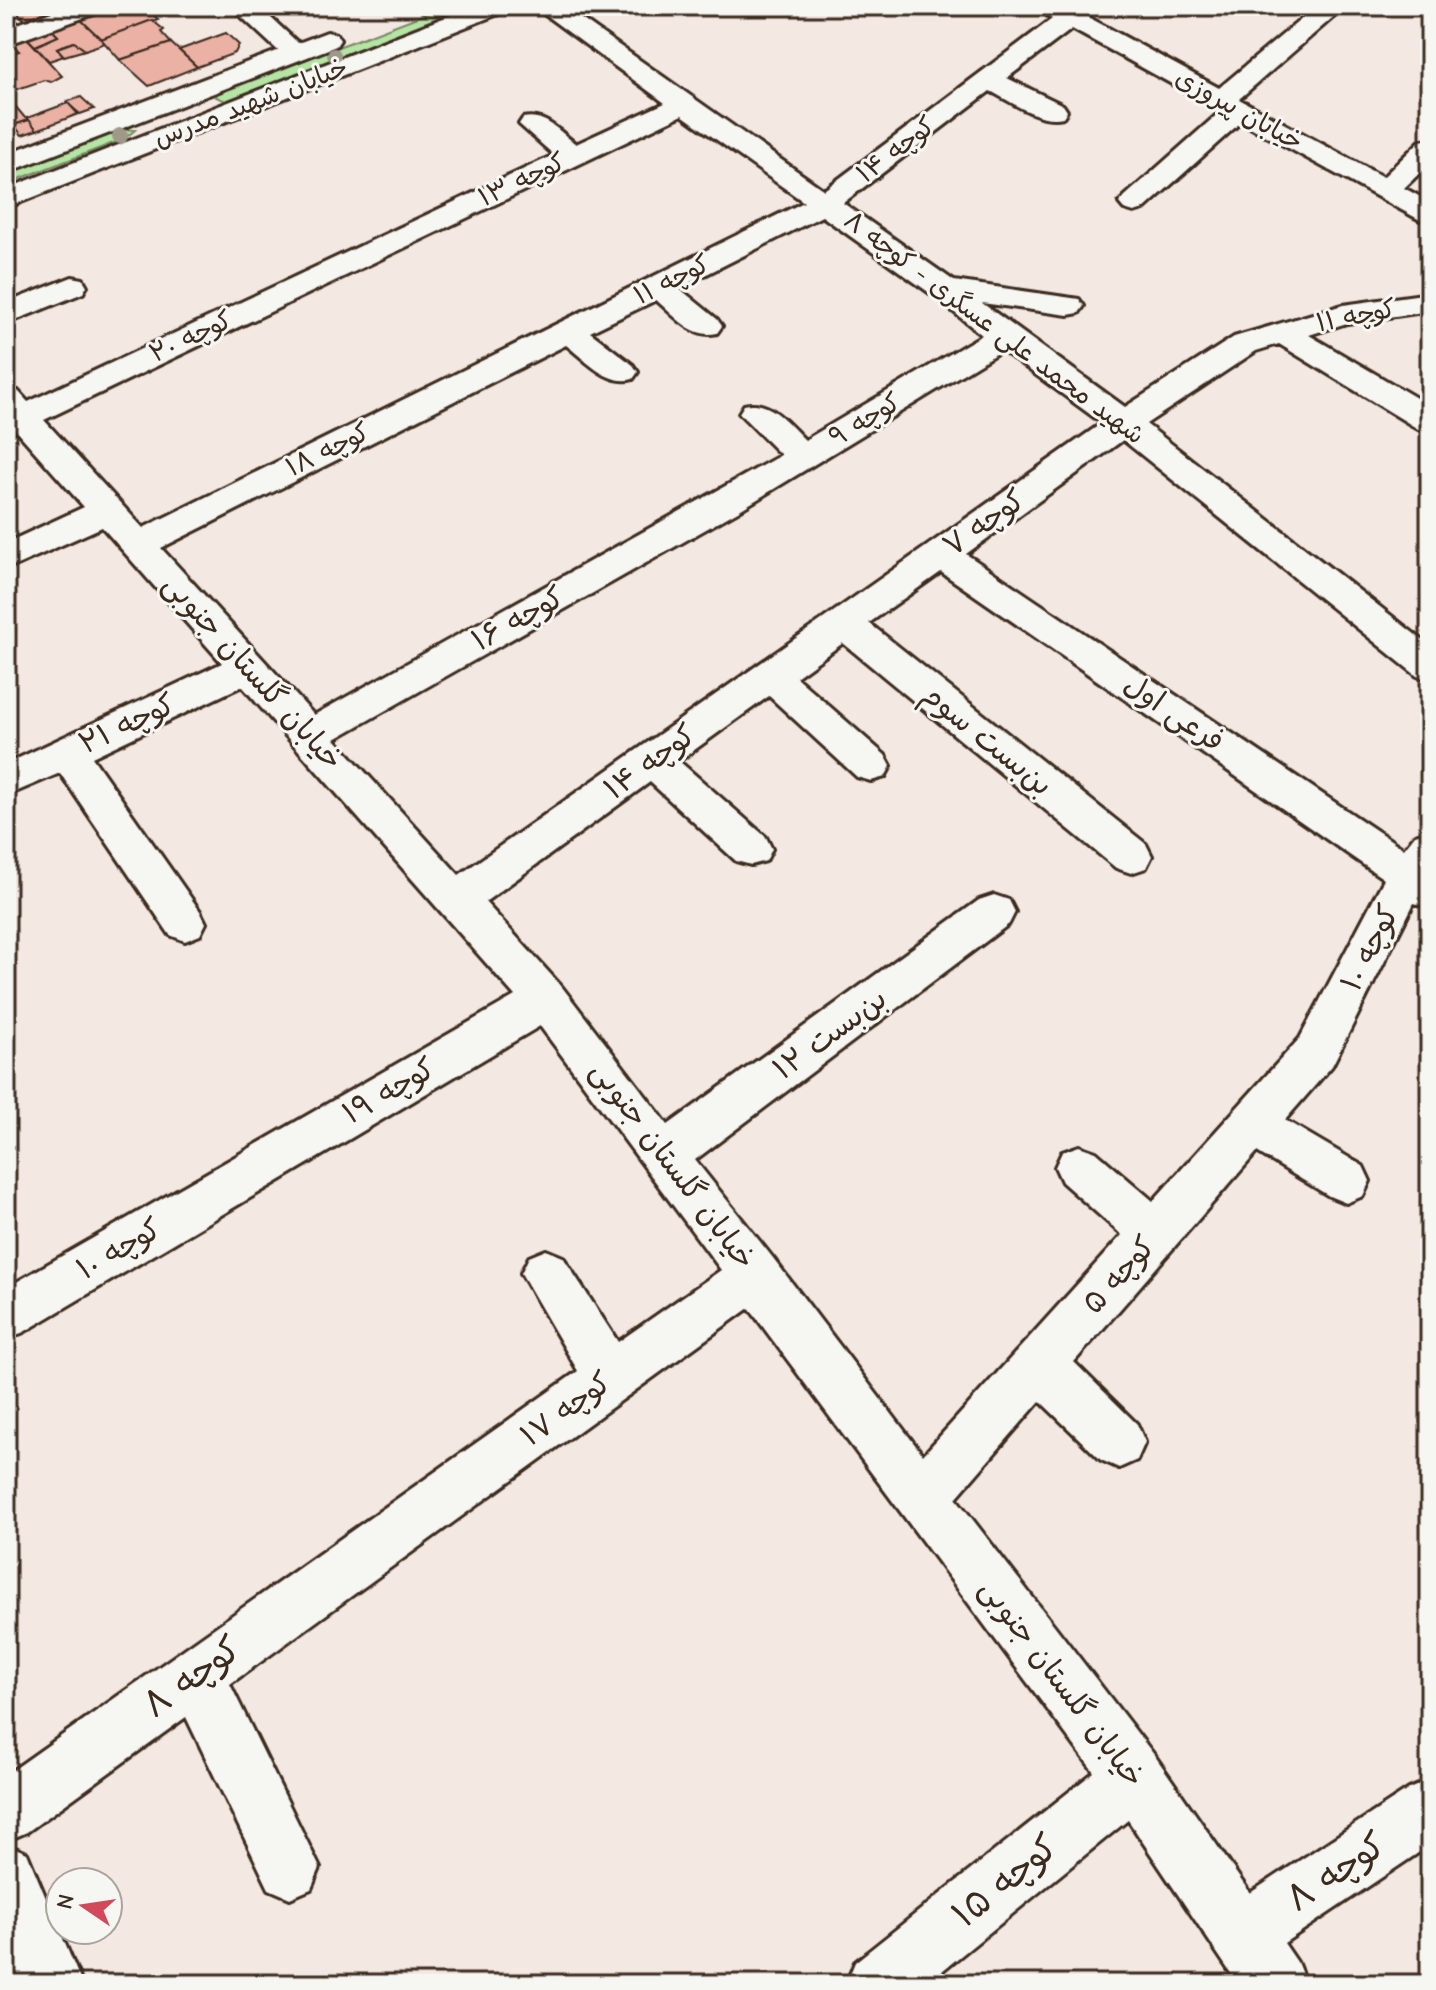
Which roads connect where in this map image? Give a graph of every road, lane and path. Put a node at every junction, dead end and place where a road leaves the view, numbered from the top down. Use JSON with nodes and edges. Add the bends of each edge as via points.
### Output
{"nodes":[{"id":1,"x":243,"y":6,"type":"edge"},
{"id":2,"x":497,"y":6,"type":"edge"},
{"id":3,"x":546,"y":6,"type":"edge"},
{"id":4,"x":1333,"y":6,"type":"edge"},
{"id":5,"x":80,"y":8,"type":"edge"},
{"id":6,"x":1068,"y":10,"type":"edge"},
{"id":7,"x":349,"y":32,"type":"dead end"},
{"id":8,"x":6,"y":37,"type":"edge"},
{"id":9,"x":295,"y":52,"type":"junction"},
{"id":10,"x":978,"y":89,"type":"junction"},
{"id":11,"x":172,"y":100,"type":"junction"},
{"id":12,"x":684,"y":104,"type":"junction"},
{"id":13,"x":1230,"y":105,"type":"junction"},
{"id":14,"x":1053,"y":111,"type":"dead end"},
{"id":15,"x":200,"y":123,"type":"junction"},
{"id":16,"x":533,"y":124,"type":"dead end"},
{"id":17,"x":1430,"y":147,"type":"edge"},
{"id":18,"x":573,"y":156,"type":"junction"},
{"id":19,"x":6,"y":164,"type":"edge"},
{"id":20,"x":1386,"y":190,"type":"junction"},
{"id":21,"x":6,"y":199,"type":"edge"},
{"id":22,"x":825,"y":203,"type":"junction"},
{"id":23,"x":1134,"y":203,"type":"dead end"},
{"id":24,"x":1430,"y":214,"type":"edge"},
{"id":25,"x":359,"y":257,"type":"joint"},
{"id":26,"x":72,"y":286,"type":"dead end"},
{"id":27,"x":658,"y":286,"type":"junction"},
{"id":28,"x":945,"y":289,"type":"junction"},
{"id":29,"x":1430,"y":302,"type":"edge"},
{"id":30,"x":1068,"y":306,"type":"dead end"},
{"id":31,"x":6,"y":315,"type":"edge"},
{"id":32,"x":706,"y":326,"type":"dead end"},
{"id":33,"x":568,"y":331,"type":"junction"},
{"id":34,"x":1283,"y":333,"type":"junction"},
{"id":35,"x":1003,"y":336,"type":"junction"},
{"id":36,"x":519,"y":356,"type":"joint"},
{"id":37,"x":622,"y":372,"type":"dead end"},
{"id":38,"x":15,"y":408,"type":"edge"},
{"id":39,"x":756,"y":413,"type":"dead end"},
{"id":40,"x":1430,"y":421,"type":"edge"},
{"id":41,"x":1124,"y":423,"type":"junction"},
{"id":42,"x":803,"y":457,"type":"junction"},
{"id":43,"x":726,"y":503,"type":"joint"},
{"id":44,"x":107,"y":510,"type":"junction"},
{"id":45,"x":138,"y":545,"type":"junction"},
{"id":46,"x":940,"y":554,"type":"junction"},
{"id":47,"x":6,"y":558,"type":"edge"},
{"id":48,"x":844,"y":623,"type":"junction"},
{"id":49,"x":1430,"y":666,"type":"edge"},
{"id":50,"x":248,"y":667,"type":"junction"},
{"id":51,"x":770,"y":675,"type":"junction"},
{"id":52,"x":310,"y":735,"type":"junction"},
{"id":53,"x":67,"y":752,"type":"junction"},
{"id":54,"x":653,"y":761,"type":"junction"},
{"id":55,"x":871,"y":766,"type":"dead end"},
{"id":56,"x":6,"y":781,"type":"edge"},
{"id":57,"x":751,"y":849,"type":"dead end"},
{"id":58,"x":1131,"y":856,"type":"dead end"},
{"id":59,"x":1423,"y":871,"type":"edge"},
{"id":60,"x":456,"y":900,"type":"junction"},
{"id":61,"x":994,"y":912,"type":"dead end"},
{"id":62,"x":185,"y":923,"type":"dead end"},
{"id":63,"x":546,"y":1000,"type":"junction"},
{"id":64,"x":1316,"y":1052,"type":"joint"},
{"id":65,"x":1252,"y":1125,"type":"junction"},
{"id":66,"x":665,"y":1155,"type":"junction"},
{"id":67,"x":1079,"y":1167,"type":"dead end"},
{"id":68,"x":1346,"y":1181,"type":"dead end"},
{"id":69,"x":231,"y":1183,"type":"joint"},
{"id":70,"x":1156,"y":1234,"type":"junction"},
{"id":71,"x":546,"y":1273,"type":"dead end"},
{"id":72,"x":756,"y":1274,"type":"junction"},
{"id":73,"x":6,"y":1315,"type":"edge"},
{"id":74,"x":1039,"y":1364,"type":"junction"},
{"id":75,"x":611,"y":1377,"type":"junction"},
{"id":76,"x":1119,"y":1442,"type":"dead end"},
{"id":77,"x":922,"y":1496,"type":"junction"},
{"id":78,"x":378,"y":1544,"type":"joint"},
{"id":79,"x":195,"y":1674,"type":"junction"},
{"id":80,"x":1134,"y":1777,"type":"junction"},
{"id":81,"x":1430,"y":1810,"type":"edge"},
{"id":82,"x":6,"y":1811,"type":"edge"},
{"id":83,"x":290,"y":1868,"type":"dead end"},
{"id":84,"x":6,"y":1874,"type":"edge"},
{"id":85,"x":1241,"y":1935,"type":"junction"},
{"id":86,"x":51,"y":1984,"type":"edge"},
{"id":87,"x":877,"y":1984,"type":"edge"},
{"id":88,"x":1275,"y":1984,"type":"edge"}],
"edges":[{"from":1,"to":9,"type":"street"},
{"from":2,"to":15,"type":"street","name":"خیابان شهید مدرس"},
{"from":3,"to":12,"type":"street","name":"شهید محمد علی عسگری - کوچه ۸"},
{"from":4,"to":13,"type":"street"},
{"from":5,"to":8,"type":"street"},
{"from":6,"to":10,"type":"street"},
{"from":6,"to":13,"type":"street","name":"خیابان پیروزی"},
{"from":7,"to":9,"type":"street","name":"خیابان شهید مدرس"},
{"from":9,"to":11,"type":"street","name":"خیابان شهید مدرس"},
{"from":10,"to":14,"type":"street"},
{"from":10,"to":22,"type":"street","name":"کوچه ۱۴"},
{"from":11,"to":15,"type":"street"},
{"from":11,"to":19,"type":"street","name":"خیابان شهید مدرس"},
{"from":12,"to":18,"type":"street","name":"کوچه ۱۳"},
{"from":12,"to":22,"type":"street","name":"شهید محمد علی عسگری - کوچه ۸"},
{"from":13,"to":20,"type":"street","name":"خیابان پیروزی"},
{"from":13,"to":23,"type":"street"},
{"from":15,"to":21,"type":"street","name":"خیابان شهید مدرس"},
{"from":16,"to":18,"type":"street"},
{"from":17,"to":20,"type":"street"},
{"from":18,"to":25,"type":"street","name":"کوچه ۱۳"},
{"from":20,"to":24,"type":"street","name":"خیابان پیروزی"},
{"from":22,"to":27,"type":"street","name":"کوچه ۱۱"},
{"from":22,"to":28,"type":"street","name":"شهید محمد علی عسگری - کوچه ۸"},
{"from":25,"to":38,"type":"street","name":"کوچه ۲۰"},
{"from":26,"to":31,"type":"street"},
{"from":27,"to":32,"type":"street"},
{"from":27,"to":33,"type":"street","name":"کوچه ۱۱"},
{"from":28,"to":30,"type":"street"},
{"from":28,"to":35,"type":"street","name":"شهید محمد علی عسگری - کوچه ۸"},
{"from":29,"to":34,"type":"street","name":"کوچه ۱۱","via":[[1343,314]]},
{"from":33,"to":36,"type":"street","name":"کوچه ۱۱"},
{"from":33,"to":37,"type":"street"},
{"from":34,"to":40,"type":"street"},
{"from":34,"to":41,"type":"street","via":[[1245,344]]},
{"from":35,"to":41,"type":"street","name":"شهید محمد علی عسگری - کوچه ۸"},
{"from":35,"to":42,"type":"street","name":"کوچه ۹"},
{"from":36,"to":45,"type":"street","name":"کوچه ۱۸"},
{"from":38,"to":44,"type":"street","name":"خیابان گلستان جنوبی"},
{"from":39,"to":42,"type":"street"},
{"from":41,"to":46,"type":"street","name":"کوچه ۷"},
{"from":41,"to":49,"type":"street","name":"شهید محمد علی عسگری - کوچه ۸"},
{"from":42,"to":43,"type":"street","name":"کوچه ۹"},
{"from":43,"to":52,"type":"street","name":"کوچه ۱۶"},
{"from":44,"to":45,"type":"street","name":"خیابان گلستان جنوبی"},
{"from":44,"to":47,"type":"street"},
{"from":45,"to":50,"type":"street","name":"خیابان گلستان جنوبی"},
{"from":46,"to":48,"type":"street","name":"کوچه ۷"},
{"from":46,"to":59,"type":"street","name":"فرعی اول"},
{"from":48,"to":51,"type":"street","name":"کوچه ۱۴"},
{"from":48,"to":58,"type":"street","name":"بن‌بست سوم"},
{"from":50,"to":52,"type":"street","name":"خیابان گلستان جنوبی"},
{"from":50,"to":53,"type":"street","name":"کوچه ۲۱"},
{"from":51,"to":54,"type":"street","name":"کوچه ۱۴"},
{"from":51,"to":55,"type":"street"},
{"from":52,"to":60,"type":"street","name":"خیابان گلستان جنوبی"},
{"from":53,"to":56,"type":"street","name":"کوچه ۲۱"},
{"from":53,"to":62,"type":"street"},
{"from":54,"to":57,"type":"street"},
{"from":54,"to":60,"type":"street","name":"کوچه ۱۴"},
{"from":59,"to":64,"type":"street","name":"کوچه ۱۰"},
{"from":60,"to":63,"type":"street","name":"خیابان گلستان جنوبی"},
{"from":61,"to":66,"type":"street","name":"بن‌بست ۱۲"},
{"from":63,"to":66,"type":"street","name":"خیابان گلستان جنوبی"},
{"from":63,"to":69,"type":"street","name":"کوچه ۱۹"},
{"from":64,"to":65,"type":"street","name":"کوچه ۵"},
{"from":65,"to":68,"type":"street"},
{"from":65,"to":70,"type":"street","name":"کوچه ۵"},
{"from":66,"to":72,"type":"street","name":"خیابان گلستان جنوبی"},
{"from":67,"to":70,"type":"street"},
{"from":69,"to":73,"type":"street","name":"کوچه ۱۰"},
{"from":70,"to":74,"type":"street","name":"کوچه ۵"},
{"from":71,"to":75,"type":"street"},
{"from":72,"to":75,"type":"street","name":"کوچه ۱۷"},
{"from":72,"to":77,"type":"street","name":"خیابان گلستان جنوبی"},
{"from":74,"to":76,"type":"street"},
{"from":74,"to":77,"type":"street","name":"کوچه ۵"},
{"from":75,"to":78,"type":"street","name":"کوچه ۱۷"},
{"from":77,"to":80,"type":"street","name":"خیابان گلستان جنوبی"},
{"from":78,"to":79,"type":"street","name":"کوچه ۸"},
{"from":79,"to":82,"type":"street","name":"کوچه ۸"},
{"from":79,"to":83,"type":"street"},
{"from":80,"to":85,"type":"street","name":"خیابان گلستان جنوبی"},
{"from":80,"to":87,"type":"street","name":"کوچه ۱۵"},
{"from":81,"to":85,"type":"street","name":"کوچه ۸"},
{"from":84,"to":86,"type":"street"},
{"from":85,"to":88,"type":"street","name":"خیابان گلستان جنوبی"}]}
